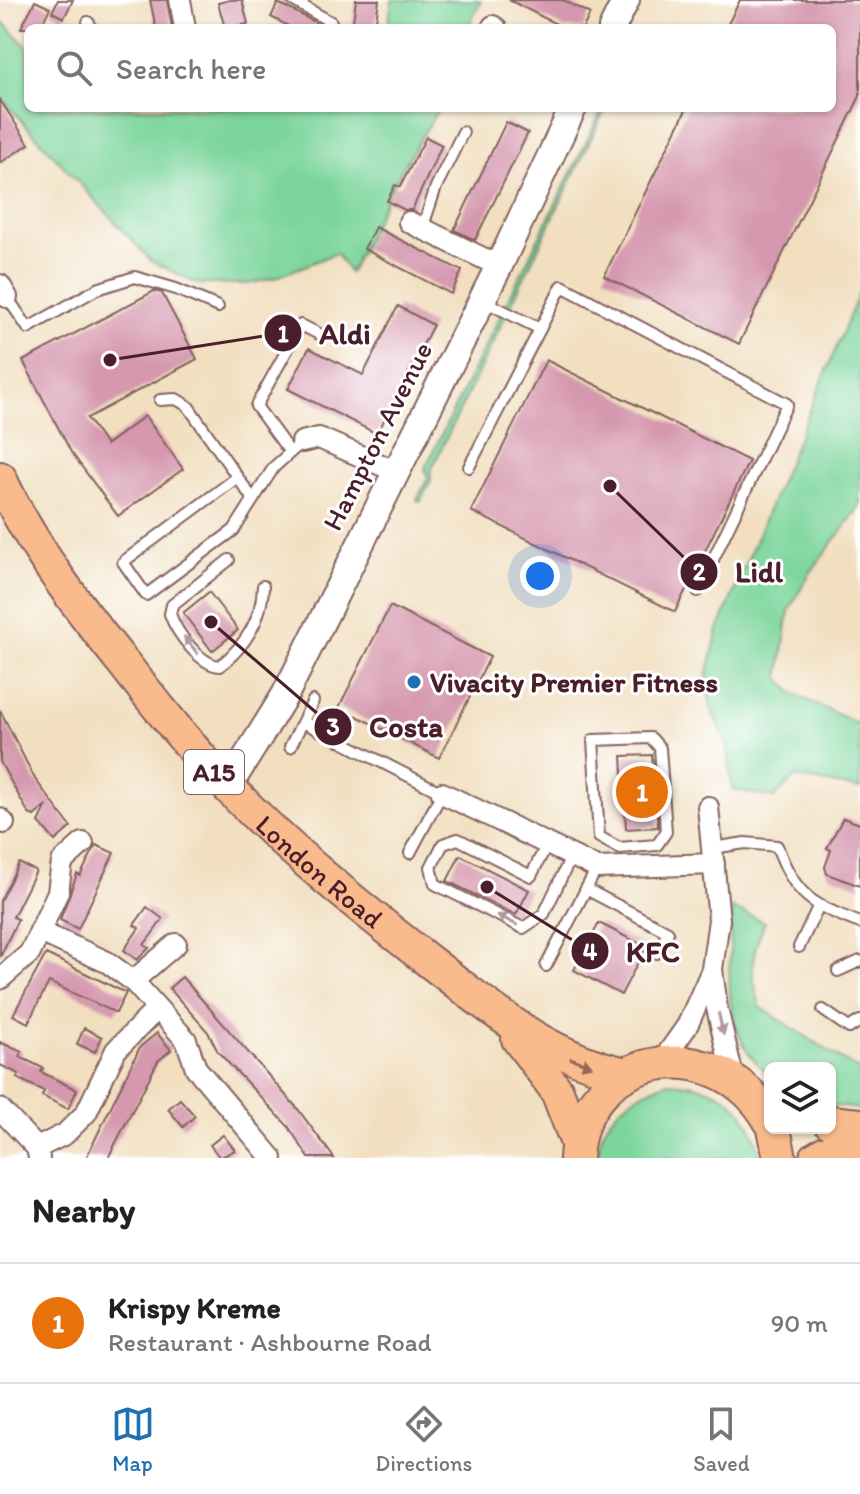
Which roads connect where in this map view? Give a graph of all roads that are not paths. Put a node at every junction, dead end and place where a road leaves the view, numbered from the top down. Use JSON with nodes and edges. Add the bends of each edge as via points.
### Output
{"nodes":[{"id":1,"x":180,"y":0,"type":"edge"},
{"id":2,"x":292,"y":0,"type":"edge"},
{"id":3,"x":626,"y":0,"type":"edge"},
{"id":4,"x":331,"y":22,"type":"dead end"},
{"id":5,"x":184,"y":24,"type":"edge"},
{"id":6,"x":614,"y":24,"type":"edge"},
{"id":7,"x":571,"y":112,"type":"edge"},
{"id":8,"x":463,"y":132,"type":"dead end"},
{"id":9,"x":416,"y":226,"type":"joint"},
{"id":10,"x":499,"y":266,"type":"junction"},
{"id":11,"x":4,"y":291,"type":"edge"},
{"id":12,"x":482,"y":300,"type":"junction"},
{"id":13,"x":218,"y":307,"type":"dead end"},
{"id":14,"x":540,"y":329,"type":"junction"},
{"id":15,"x":321,"y":335,"type":"dead end"},
{"id":16,"x":160,"y":400,"type":"dead end"},
{"id":17,"x":296,"y":447,"type":"junction"},
{"id":18,"x":469,"y":467,"type":"dead end"},
{"id":19,"x":395,"y":471,"type":"junction"},
{"id":20,"x":0,"y":478,"type":"edge"},
{"id":21,"x":235,"y":479,"type":"junction"},
{"id":22,"x":252,"y":498,"type":"junction"},
{"id":23,"x":229,"y":560,"type":"dead end"},
{"id":24,"x":263,"y":586,"type":"dead end"},
{"id":25,"x":698,"y":591,"type":"dead end"},
{"id":26,"x":313,"y":701,"type":"dead end"},
{"id":27,"x":303,"y":722,"type":"junction"},
{"id":28,"x":593,"y":740,"type":"joint"},
{"id":29,"x":290,"y":747,"type":"dead end"},
{"id":30,"x":228,"y":787,"type":"junction"},
{"id":31,"x":442,"y":793,"type":"junction"},
{"id":32,"x":708,"y":807,"type":"dead end"},
{"id":33,"x":83,"y":843,"type":"dead end"},
{"id":34,"x":546,"y":846,"type":"junction"},
{"id":35,"x":410,"y":853,"type":"dead end"},
{"id":36,"x":714,"y":856,"type":"junction"},
{"id":37,"x":571,"y":857,"type":"junction"},
{"id":38,"x":597,"y":868,"type":"junction"},
{"id":39,"x":586,"y":889,"type":"junction"},
{"id":40,"x":818,"y":907,"type":"junction"},
{"id":41,"x":860,"y":923,"type":"edge"},
{"id":42,"x":40,"y":932,"type":"junction"},
{"id":43,"x":176,"y":944,"type":"dead end"},
{"id":44,"x":799,"y":947,"type":"dead end"},
{"id":45,"x":657,"y":953,"type":"dead end"},
{"id":46,"x":860,"y":961,"type":"edge"},
{"id":47,"x":546,"y":966,"type":"dead end"},
{"id":48,"x":712,"y":969,"type":"junction"},
{"id":49,"x":838,"y":971,"type":"dead end"},
{"id":50,"x":0,"y":979,"type":"edge"},
{"id":51,"x":133,"y":981,"type":"junction"},
{"id":52,"x":157,"y":1009,"type":"junction"},
{"id":53,"x":492,"y":1009,"type":"junction"},
{"id":54,"x":823,"y":1010,"type":"dead end"},
{"id":55,"x":860,"y":1021,"type":"edge"},
{"id":56,"x":661,"y":1063,"type":"junction"},
{"id":57,"x":627,"y":1074,"type":"junction"},
{"id":58,"x":733,"y":1077,"type":"junction"},
{"id":59,"x":0,"y":1109,"type":"edge"},
{"id":60,"x":764,"y":1109,"type":"edge"},
{"id":61,"x":836,"y":1123,"type":"edge"},
{"id":62,"x":860,"y":1125,"type":"edge"},
{"id":63,"x":774,"y":1134,"type":"edge"},
{"id":64,"x":860,"y":1147,"type":"edge"},
{"id":65,"x":577,"y":1151,"type":"edge"},
{"id":66,"x":38,"y":1153,"type":"edge"},
{"id":67,"x":267,"y":1156,"type":"edge"},
{"id":68,"x":780,"y":1158,"type":"edge"},
{"id":69,"x":816,"y":1158,"type":"edge"}],
"edges":[{"from":1,"to":5,"type":"street"},
{"from":2,"to":4,"type":"lane"},
{"from":3,"to":6,"type":"street"},
{"from":7,"to":10,"type":"street","name":"Hampton Avenue"},
{"from":8,"to":9,"type":"lane"},
{"from":9,"to":10,"type":"street"},
{"from":10,"to":12,"type":"street","name":"Hampton Avenue"},
{"from":11,"to":13,"type":"lane","via":[[28,328],[97,289],[135,277]]},
{"from":12,"to":14,"type":"lane"},
{"from":12,"to":19,"type":"street","name":"Hampton Avenue"},
{"from":14,"to":18,"type":"lane"},
{"from":14,"to":25,"type":"lane","via":[[562,286],[787,404]]},
{"from":15,"to":17,"type":"lane","via":[[301,325],[256,406]]},
{"from":16,"to":21,"type":"lane","via":[[176,399],[188,406]]},
{"from":17,"to":19,"type":"street","via":[[319,438]]},
{"from":17,"to":22,"type":"lane"},
{"from":19,"to":30,"type":"street","name":"Hampton Avenue","via":[[285,695]]},
{"from":20,"to":30,"type":"main road","name":"London Road","number":"A15","via":[[74,602]]},
{"from":21,"to":22,"type":"lane"},
{"from":21,"to":22,"type":"lane","via":[[123,562],[146,595],[234,530]]},
{"from":24,"to":23,"type":"lane","one_way":true,"via":[[262,609],[239,651],[220,666],[201,658],[172,621],[172,605]]},
{"from":26,"to":27,"type":"lane"},
{"from":27,"to":29,"type":"lane"},
{"from":27,"to":31,"type":"lane"},
{"from":28,"to":28,"type":"lane","via":[[651,738],[660,748],[666,832],[657,845],[619,848],[599,837]]},
{"from":30,"to":53,"type":"main road","name":"London Road","number":"A15","via":[[356,904]]},
{"from":31,"to":34,"type":"street"},
{"from":31,"to":35,"type":"lane"},
{"from":32,"to":36,"type":"street"},
{"from":33,"to":42,"type":"street","via":[[62,862],[58,892]]},
{"from":34,"to":37,"type":"street"},
{"from":37,"to":34,"type":"lane","one_way":true,"via":[[544,914],[523,928],[435,884],[431,867],[443,844],[458,839],[531,876]]},
{"from":36,"to":38,"type":"street"},
{"from":36,"to":40,"type":"lane","via":[[745,843],[777,846],[790,880]]},
{"from":36,"to":48,"type":"street","via":[[719,920]]},
{"from":37,"to":38,"type":"street"},
{"from":38,"to":39,"type":"lane"},
{"from":39,"to":45,"type":"lane","via":[[668,932]]},
{"from":39,"to":47,"type":"lane"},
{"from":40,"to":41,"type":"lane"},
{"from":40,"to":44,"type":"lane"},
{"from":42,"to":50,"type":"street","via":[[30,953]]},
{"from":42,"to":51,"type":"street","via":[[107,962]]},
{"from":43,"to":51,"type":"street"},
{"from":46,"to":49,"type":"lane"},
{"from":48,"to":56,"type":"street","via":[[687,1026]]},
{"from":48,"to":58,"type":"street","one_way":true},
{"from":51,"to":52,"type":"street"},
{"from":52,"to":66,"type":"street","via":[[116,1050],[86,1113]]},
{"from":52,"to":67,"type":"street","via":[[186,1040],[196,1068]]},
{"from":53,"to":57,"type":"main road","name":"London Road","number":"A15","one_way":true,"via":[[560,1055]]},
{"from":53,"to":65,"type":"main road","name":"London Road","number":"A15","via":[[557,1091]]},
{"from":54,"to":55,"type":"lane","via":[[849,1028]]},
{"from":56,"to":57,"type":"main road"},
{"from":56,"to":58,"type":"main road","via":[[686,1061]]},
{"from":57,"to":65,"type":"main road","via":[[604,1092],[587,1116]]},
{"from":58,"to":60,"type":"main road"},
{"from":59,"to":66,"type":"street"},
{"from":61,"to":62,"type":"main road"},
{"from":63,"to":68,"type":"main road"},
{"from":64,"to":69,"type":"main road"}]}
